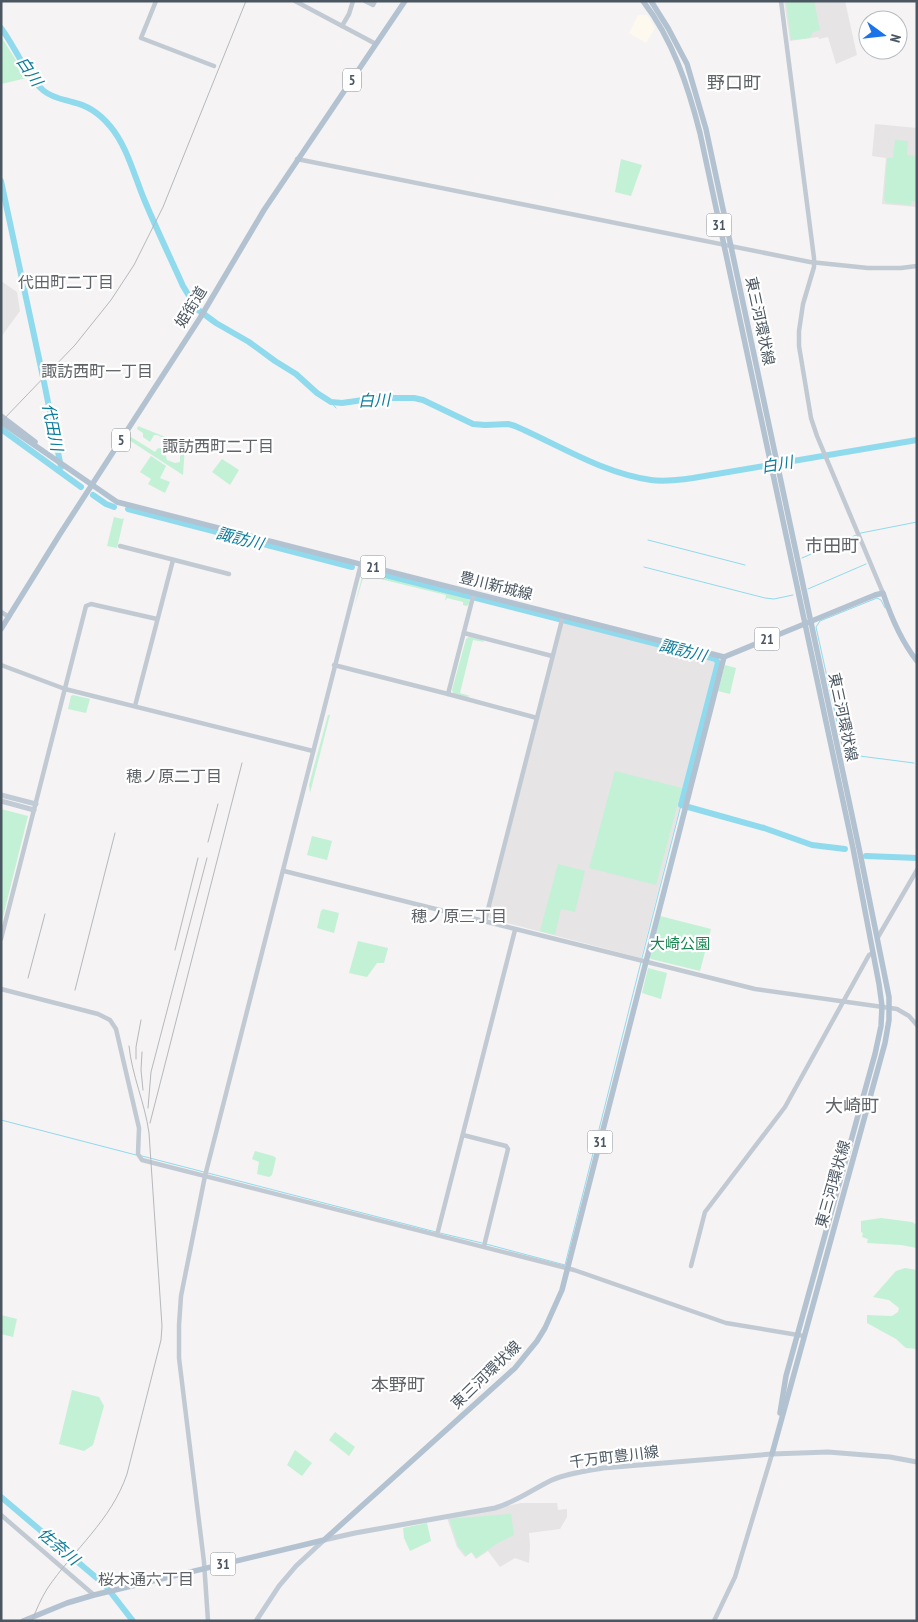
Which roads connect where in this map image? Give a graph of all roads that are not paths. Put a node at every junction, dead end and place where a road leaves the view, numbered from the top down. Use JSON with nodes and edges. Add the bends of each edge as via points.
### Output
{"nodes":[{"id":1,"x":156,"y":1,"type":"edge"},
{"id":2,"x":353,"y":1,"type":"edge"},
{"id":3,"x":365,"y":1,"type":"edge"},
{"id":4,"x":375,"y":1,"type":"edge"},
{"id":5,"x":406,"y":1,"type":"edge"},
{"id":6,"x":643,"y":1,"type":"edge"},
{"id":7,"x":651,"y":1,"type":"edge"},
{"id":8,"x":781,"y":1,"type":"edge"},
{"id":9,"x":298,"y":2,"type":"edge"},
{"id":10,"x":342,"y":26,"type":"junction"},
{"id":11,"x":376,"y":44,"type":"junction"},
{"id":12,"x":214,"y":66,"type":"dead end"},
{"id":13,"x":297,"y":159,"type":"junction"},
{"id":14,"x":723,"y":244,"type":"junction"},
{"id":15,"x":731,"y":245,"type":"junction"},
{"id":16,"x":814,"y":262,"type":"junction"},
{"id":17,"x":917,"y":266,"type":"edge"},
{"id":18,"x":1,"y":416,"type":"edge"},
{"id":19,"x":1,"y":422,"type":"edge"},
{"id":20,"x":38,"y":446,"type":"junction"},
{"id":21,"x":775,"y":469,"type":"junction"},
{"id":22,"x":92,"y":485,"type":"junction"},
{"id":23,"x":120,"y":546,"type":"dead end"},
{"id":24,"x":173,"y":560,"type":"junction"},
{"id":25,"x":361,"y":564,"type":"junction"},
{"id":26,"x":229,"y":574,"type":"dead end"},
{"id":27,"x":883,"y":593,"type":"junction"},
{"id":28,"x":474,"y":596,"type":"junction"},
{"id":29,"x":1,"y":612,"type":"edge"},
{"id":30,"x":9,"y":616,"type":"junction"},
{"id":31,"x":157,"y":619,"type":"junction"},
{"id":32,"x":562,"y":619,"type":"junction"},
{"id":33,"x":810,"y":621,"type":"junction"},
{"id":34,"x":804,"y":624,"type":"junction"},
{"id":35,"x":1,"y":629,"type":"edge"},
{"id":36,"x":464,"y":633,"type":"junction"},
{"id":37,"x":552,"y":656,"type":"junction"},
{"id":38,"x":724,"y":657,"type":"junction"},
{"id":39,"x":917,"y":661,"type":"edge"},
{"id":40,"x":1,"y":665,"type":"edge"},
{"id":41,"x":334,"y":665,"type":"junction"},
{"id":42,"x":65,"y":689,"type":"junction"},
{"id":43,"x":448,"y":694,"type":"junction"},
{"id":44,"x":135,"y":706,"type":"junction"},
{"id":45,"x":537,"y":718,"type":"junction"},
{"id":46,"x":313,"y":751,"type":"junction"},
{"id":47,"x":1,"y":795,"type":"edge"},
{"id":48,"x":1,"y":802,"type":"edge"},
{"id":49,"x":35,"y":807,"type":"junction"},
{"id":50,"x":917,"y":870,"type":"edge"},
{"id":51,"x":284,"y":871,"type":"junction"},
{"id":52,"x":485,"y":922,"type":"junction"},
{"id":53,"x":515,"y":930,"type":"junction"},
{"id":54,"x":878,"y":937,"type":"junction"},
{"id":55,"x":1,"y":938,"type":"edge"},
{"id":56,"x":873,"y":953,"type":"junction"},
{"id":57,"x":646,"y":963,"type":"junction"},
{"id":58,"x":1,"y":989,"type":"edge"},
{"id":59,"x":844,"y":1001,"type":"junction"},
{"id":60,"x":882,"y":1006,"type":"junction"},
{"id":61,"x":890,"y":1008,"type":"junction"},
{"id":62,"x":917,"y":1025,"type":"edge"},
{"id":63,"x":463,"y":1135,"type":"junction"},
{"id":64,"x":206,"y":1176,"type":"junction"},
{"id":65,"x":438,"y":1235,"type":"junction"},
{"id":66,"x":484,"y":1246,"type":"junction"},
{"id":67,"x":691,"y":1266,"type":"dead end"},
{"id":68,"x":568,"y":1268,"type":"junction"},
{"id":69,"x":800,"y":1335,"type":"junction"},
{"id":70,"x":772,"y":1454,"type":"junction"},
{"id":71,"x":917,"y":1462,"type":"edge"},
{"id":72,"x":1,"y":1516,"type":"edge"},
{"id":73,"x":324,"y":1540,"type":"junction"},
{"id":74,"x":204,"y":1569,"type":"junction"},
{"id":75,"x":97,"y":1594,"type":"junction"},
{"id":76,"x":23,"y":1621,"type":"edge"},
{"id":77,"x":208,"y":1621,"type":"edge"},
{"id":78,"x":256,"y":1621,"type":"edge"},
{"id":79,"x":714,"y":1621,"type":"edge"}],
"edges":[{"from":1,"to":12,"type":"street","via":[[141,38]]},
{"from":2,"to":10,"type":"street"},
{"from":3,"to":4,"type":"street","via":[[372,5]]},
{"from":5,"to":11,"type":"main road","name":"姫街道","number":"5"},
{"from":6,"to":14,"type":"main road","name":"東三河環状線","number":"31","via":[[660,26],[684,78],[700,133]]},
{"from":7,"to":15,"type":"main road","name":"東三河環状線","number":"31","via":[[678,44],[694,85]]},
{"from":8,"to":16,"type":"street"},
{"from":9,"to":10,"type":"street"},
{"from":10,"to":11,"type":"street"},
{"from":11,"to":13,"type":"main road","name":"姫街道","number":"5"},
{"from":13,"to":14,"type":"street"},
{"from":13,"to":22,"type":"main road","name":"姫街道","number":"5","via":[[200,318]]},
{"from":14,"to":15,"type":"street"},
{"from":14,"to":21,"type":"main road","name":"東三河環状線","number":"31","via":[[769,460]]},
{"from":15,"to":16,"type":"street"},
{"from":15,"to":21,"type":"main road","name":"東三河環状線","number":"31","via":[[776,458]]},
{"from":16,"to":17,"type":"street","via":[[868,268]]},
{"from":16,"to":27,"type":"street","via":[[803,304],[799,343],[811,418]]},
{"from":18,"to":20,"type":"main road","name":"豊川新城線","number":"21"},
{"from":19,"to":20,"type":"main road","name":"豊川新城線","number":"21"},
{"from":20,"to":22,"type":"main road","name":"豊川新城線","number":"21"},
{"from":21,"to":33,"type":"main road","name":"東三河環状線","number":"31"},
{"from":21,"to":34,"type":"main road","name":"東三河環状線","number":"31"},
{"from":22,"to":25,"type":"main road","name":"豊川新城線","number":"21","via":[[123,504]]},
{"from":22,"to":30,"type":"main road","name":"姫街道","number":"5"},
{"from":23,"to":24,"type":"street"},
{"from":24,"to":26,"type":"street"},
{"from":24,"to":31,"type":"street"},
{"from":25,"to":28,"type":"main road","name":"豊川新城線","number":"21"},
{"from":25,"to":41,"type":"street"},
{"from":27,"to":33,"type":"main road","number":"21"},
{"from":27,"to":39,"type":"main road","via":[[897,628]]},
{"from":28,"to":32,"type":"main road","name":"豊川新城線","number":"21"},
{"from":28,"to":36,"type":"street"},
{"from":29,"to":30,"type":"street"},
{"from":30,"to":35,"type":"main road","name":"姫街道","number":"5"},
{"from":31,"to":42,"type":"street","via":[[88,604]]},
{"from":31,"to":44,"type":"street"},
{"from":32,"to":37,"type":"street"},
{"from":32,"to":38,"type":"main road","name":"豊川新城線","number":"21"},
{"from":33,"to":34,"type":"main road","number":"21"},
{"from":33,"to":54,"type":"main road","name":"東三河環状線","number":"31"},
{"from":34,"to":38,"type":"main road","number":"21"},
{"from":34,"to":56,"type":"main road","name":"東三河環状線","number":"31"},
{"from":36,"to":37,"type":"street"},
{"from":36,"to":43,"type":"street"},
{"from":37,"to":45,"type":"street"},
{"from":38,"to":57,"type":"main road","name":"東三河環状線","number":"31"},
{"from":40,"to":42,"type":"street"},
{"from":41,"to":43,"type":"street"},
{"from":41,"to":46,"type":"street"},
{"from":42,"to":44,"type":"street"},
{"from":42,"to":49,"type":"street"},
{"from":43,"to":45,"type":"street"},
{"from":44,"to":46,"type":"street"},
{"from":45,"to":52,"type":"street"},
{"from":46,"to":51,"type":"street"},
{"from":47,"to":49,"type":"main road"},
{"from":48,"to":49,"type":"main road"},
{"from":49,"to":55,"type":"street"},
{"from":50,"to":54,"type":"street"},
{"from":51,"to":52,"type":"street"},
{"from":51,"to":64,"type":"street"},
{"from":52,"to":53,"type":"street"},
{"from":53,"to":57,"type":"street"},
{"from":53,"to":63,"type":"street"},
{"from":54,"to":61,"type":"main road","name":"東三河環状線","number":"31"},
{"from":56,"to":59,"type":"street"},
{"from":56,"to":60,"type":"main road","name":"東三河環状線","number":"31"},
{"from":57,"to":59,"type":"street","via":[[755,989]]},
{"from":57,"to":68,"type":"main road","name":"東三河環状線","number":"31"},
{"from":58,"to":64,"type":"street","via":[[110,1020],[116,1029],[139,1128],[140,1158]]},
{"from":59,"to":60,"type":"street"},
{"from":59,"to":67,"type":"street","via":[[785,1107],[705,1212]]},
{"from":60,"to":61,"type":"street"},
{"from":60,"to":69,"type":"main road","name":"東三河環状線","number":"31","via":[[875,1054]]},
{"from":61,"to":62,"type":"street","via":[[903,1012]]},
{"from":61,"to":69,"type":"main road","name":"東三河環状線","number":"31","via":[[886,1043]]},
{"from":63,"to":65,"type":"street"},
{"from":63,"to":66,"type":"street","via":[[508,1149]]},
{"from":64,"to":65,"type":"street"},
{"from":64,"to":74,"type":"street","via":[[184,1278],[179,1325]]},
{"from":65,"to":66,"type":"street"},
{"from":66,"to":68,"type":"street"},
{"from":68,"to":69,"type":"street","via":[[726,1323]]},
{"from":68,"to":73,"type":"main road","name":"東三河環状線","number":"31","via":[[558,1303],[545,1328],[515,1368]]},
{"from":69,"to":70,"type":"main road","name":"東三河環状線","number":"31","via":[[784,1385]]},
{"from":70,"to":71,"type":"main road","name":"千万町豊川線","via":[[828,1452]]},
{"from":70,"to":73,"type":"main road","name":"千万町豊川線","via":[[576,1472],[495,1508]]},
{"from":70,"to":79,"type":"street","via":[[735,1576]]},
{"from":72,"to":75,"type":"street","via":[[89,1592]]},
{"from":73,"to":74,"type":"main road","number":"31"},
{"from":73,"to":78,"type":"main road","via":[[279,1586]]},
{"from":74,"to":75,"type":"main road","number":"31"},
{"from":74,"to":77,"type":"street"},
{"from":75,"to":76,"type":"main road","number":"31"}]}
